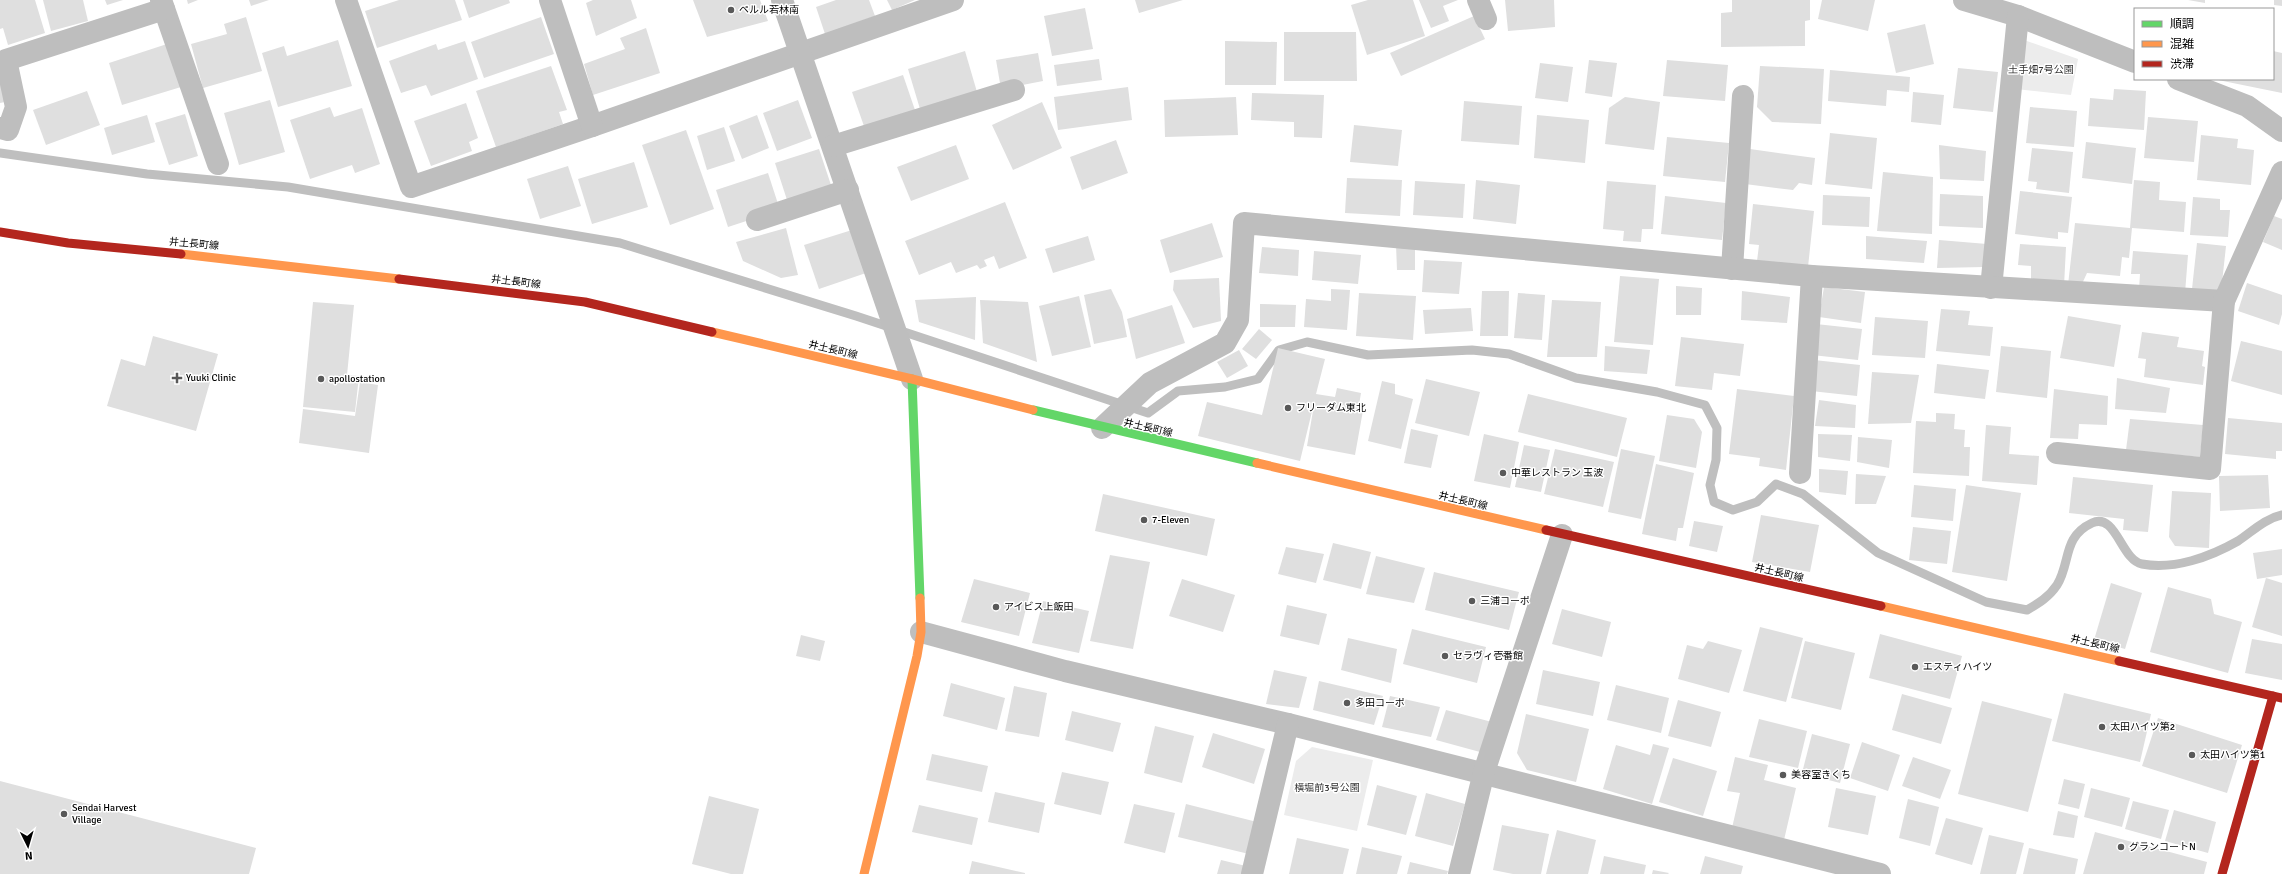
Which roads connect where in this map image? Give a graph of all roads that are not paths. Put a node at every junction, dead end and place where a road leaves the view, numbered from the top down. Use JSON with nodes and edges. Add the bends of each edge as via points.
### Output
{"nodes":[{"id":1,"x":346,"y":0,"type":"edge"},
{"id":2,"x":550,"y":0,"type":"edge"},
{"id":3,"x":782,"y":0,"type":"edge"},
{"id":4,"x":953,"y":0,"type":"edge"},
{"id":5,"x":1964,"y":0,"type":"edge"},
{"id":6,"x":163,"y":5,"type":"edge"},
{"id":7,"x":2018,"y":16,"type":"junction"},
{"id":8,"x":801,"y":53,"type":"junction"},
{"id":9,"x":2134,"y":62,"type":"edge"},
{"id":10,"x":2181,"y":80,"type":"edge"},
{"id":11,"x":1014,"y":90,"type":"dead end"},
{"id":12,"x":1743,"y":96,"type":"dead end"},
{"id":13,"x":592,"y":126,"type":"junction"},
{"id":14,"x":0,"y":128,"type":"edge"},
{"id":15,"x":2282,"y":131,"type":"edge"},
{"id":16,"x":833,"y":146,"type":"junction"},
{"id":17,"x":218,"y":164,"type":"dead end"},
{"id":18,"x":2282,"y":172,"type":"edge"},
{"id":19,"x":848,"y":190,"type":"junction"},
{"id":20,"x":757,"y":220,"type":"dead end"},
{"id":21,"x":0,"y":232,"type":"edge"},
{"id":22,"x":1732,"y":269,"type":"junction"},
{"id":23,"x":1812,"y":276,"type":"junction"},
{"id":24,"x":1991,"y":288,"type":"junction"},
{"id":25,"x":2224,"y":302,"type":"junction"},
{"id":26,"x":912,"y":379,"type":"junction"},
{"id":27,"x":1106,"y":425,"type":"junction"},
{"id":28,"x":2057,"y":453,"type":"dead end"},
{"id":29,"x":1800,"y":473,"type":"dead end"},
{"id":30,"x":1562,"y":535,"type":"junction"},
{"id":31,"x":920,"y":632,"type":"junction"},
{"id":32,"x":2278,"y":697,"type":"edge"},
{"id":33,"x":1288,"y":724,"type":"junction"},
{"id":34,"x":1484,"y":772,"type":"junction"},
{"id":35,"x":864,"y":874,"type":"edge"},
{"id":36,"x":1252,"y":874,"type":"edge"},
{"id":37,"x":1459,"y":874,"type":"edge"},
{"id":38,"x":1880,"y":874,"type":"edge"},
{"id":39,"x":2222,"y":874,"type":"edge"}],
"edges":[{"from":1,"to":13,"type":"street","via":[[411,186]]},
{"from":2,"to":13,"type":"street"},
{"from":3,"to":8,"type":"street"},
{"from":4,"to":8,"type":"street"},
{"from":5,"to":7,"type":"street"},
{"from":6,"to":14,"type":"street","via":[[6,60],[16,107],[8,130]]},
{"from":6,"to":17,"type":"street"},
{"from":7,"to":9,"type":"street"},
{"from":7,"to":24,"type":"street"},
{"from":8,"to":13,"type":"street"},
{"from":8,"to":16,"type":"street"},
{"from":10,"to":15,"type":"street","via":[[2247,106]]},
{"from":11,"to":16,"type":"street"},
{"from":12,"to":22,"type":"street"},
{"from":16,"to":19,"type":"street"},
{"from":18,"to":25,"type":"street"},
{"from":19,"to":20,"type":"street"},
{"from":19,"to":26,"type":"street"},
{"from":21,"to":26,"type":"main road","name":"井土長町線","via":[[68,243],[269,263],[585,302]]},
{"from":22,"to":23,"type":"street"},
{"from":22,"to":27,"type":"street","via":[[1244,223],[1238,320],[1225,343],[1150,384]]},
{"from":23,"to":24,"type":"street"},
{"from":23,"to":29,"type":"street"},
{"from":24,"to":25,"type":"street"},
{"from":25,"to":28,"type":"street","via":[[2210,469]]},
{"from":26,"to":27,"type":"main road","name":"井土長町線"},
{"from":26,"to":31,"type":"main road"},
{"from":27,"to":30,"type":"main road","name":"井土長町線"},
{"from":30,"to":32,"type":"main road","name":"井土長町線"},
{"from":30,"to":34,"type":"street"},
{"from":31,"to":33,"type":"street","via":[[1087,676]]},
{"from":31,"to":35,"type":"main road","via":[[918,656]]},
{"from":32,"to":39,"type":"main road"},
{"from":33,"to":34,"type":"street"},
{"from":33,"to":36,"type":"street"},
{"from":34,"to":37,"type":"street"},
{"from":34,"to":38,"type":"street"}]}
